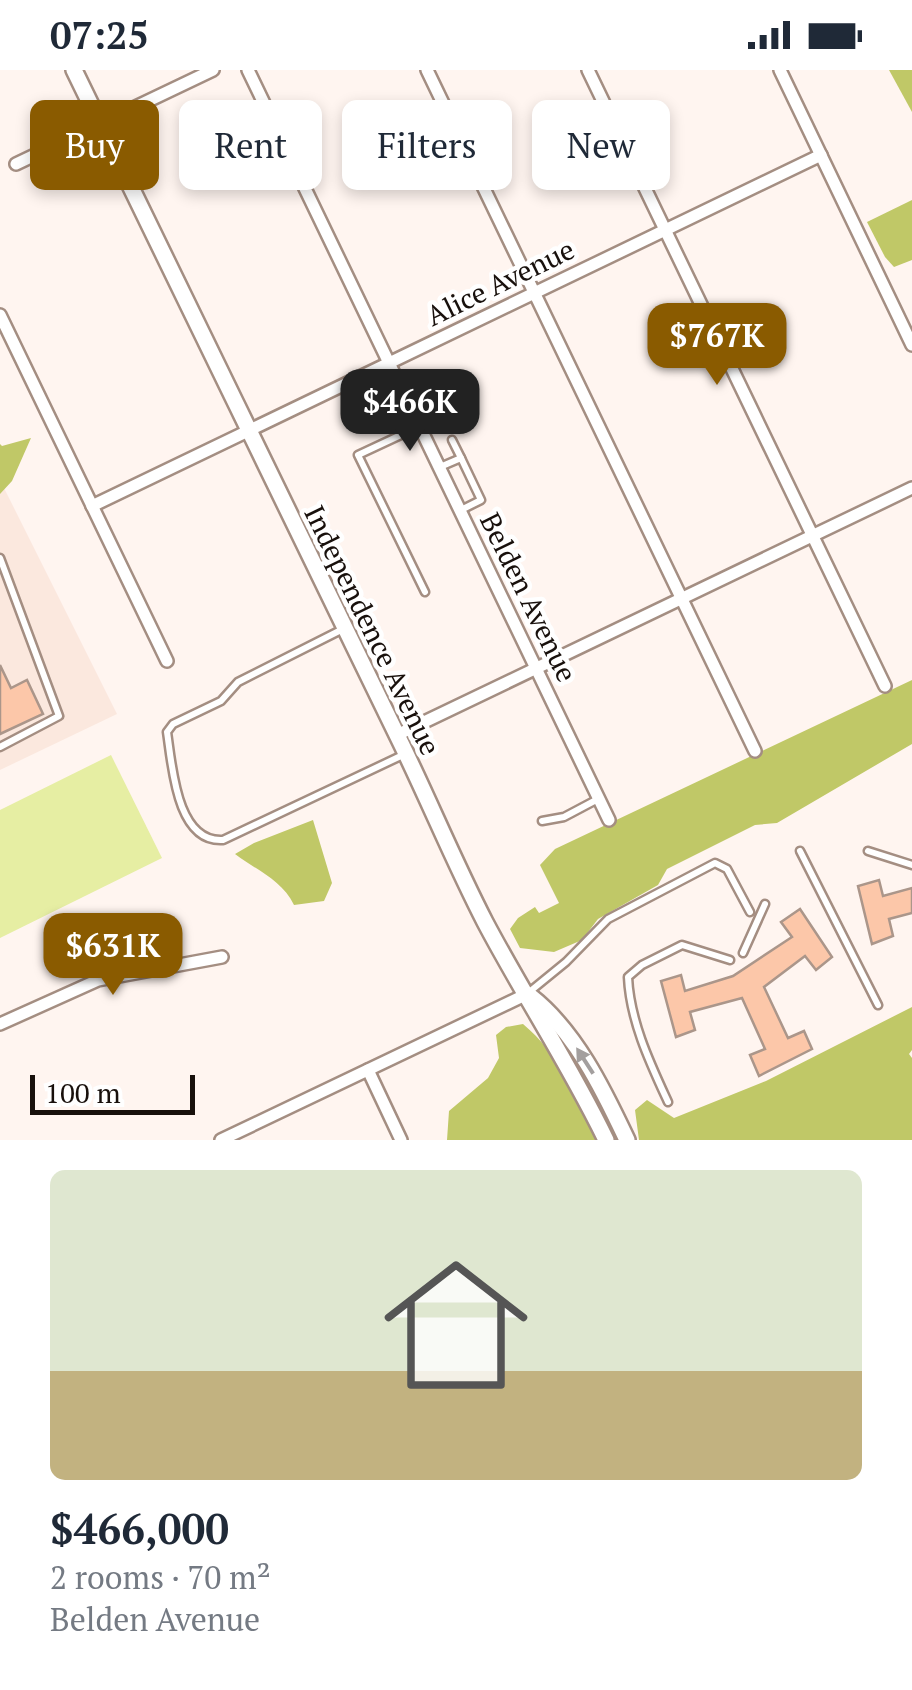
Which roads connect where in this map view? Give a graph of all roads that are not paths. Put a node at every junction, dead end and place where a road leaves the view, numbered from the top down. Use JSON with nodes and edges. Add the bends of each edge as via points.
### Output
{"nodes":[{"id":1,"x":74,"y":70,"type":"edge"},
{"id":2,"x":213,"y":70,"type":"edge"},
{"id":3,"x":248,"y":70,"type":"edge"},
{"id":4,"x":427,"y":70,"type":"edge"},
{"id":5,"x":588,"y":70,"type":"edge"},
{"id":6,"x":780,"y":70,"type":"edge"},
{"id":7,"x":88,"y":100,"type":"edge"},
{"id":8,"x":150,"y":100,"type":"edge"},
{"id":9,"x":821,"y":155,"type":"junction"},
{"id":10,"x":30,"y":157,"type":"edge"},
{"id":11,"x":16,"y":164,"type":"dead end"},
{"id":12,"x":132,"y":190,"type":"edge"},
{"id":13,"x":665,"y":230,"type":"junction"},
{"id":14,"x":534,"y":293,"type":"junction"},
{"id":15,"x":0,"y":315,"type":"edge"},
{"id":16,"x":912,"y":345,"type":"edge"},
{"id":17,"x":389,"y":363,"type":"junction"},
{"id":18,"x":419,"y":426,"type":"junction"},
{"id":19,"x":249,"y":429,"type":"junction"},
{"id":20,"x":452,"y":440,"type":"dead end"},
{"id":21,"x":461,"y":458,"type":"junction"},
{"id":22,"x":439,"y":468,"type":"junction"},
{"id":23,"x":912,"y":488,"type":"edge"},
{"id":24,"x":92,"y":506,"type":"junction"},
{"id":25,"x":460,"y":510,"type":"junction"},
{"id":26,"x":812,"y":536,"type":"junction"},
{"id":27,"x":0,"y":558,"type":"edge"},
{"id":28,"x":424,"y":592,"type":"dead end"},
{"id":29,"x":681,"y":598,"type":"junction"},
{"id":30,"x":345,"y":629,"type":"junction"},
{"id":31,"x":167,"y":661,"type":"dead end"},
{"id":32,"x":535,"y":668,"type":"junction"},
{"id":33,"x":885,"y":686,"type":"dead end"},
{"id":34,"x":397,"y":734,"type":"junction"},
{"id":35,"x":0,"y":746,"type":"edge"},
{"id":36,"x":755,"y":752,"type":"dead end"},
{"id":37,"x":406,"y":753,"type":"junction"},
{"id":38,"x":599,"y":798,"type":"junction"},
{"id":39,"x":610,"y":820,"type":"dead end"},
{"id":40,"x":542,"y":822,"type":"dead end"},
{"id":41,"x":800,"y":852,"type":"dead end"},
{"id":42,"x":868,"y":852,"type":"dead end"},
{"id":43,"x":912,"y":865,"type":"edge"},
{"id":44,"x":765,"y":904,"type":"dead end"},
{"id":45,"x":750,"y":912,"type":"dead end"},
{"id":46,"x":743,"y":953,"type":"dead end"},
{"id":47,"x":222,"y":957,"type":"dead end"},
{"id":48,"x":730,"y":960,"type":"dead end"},
{"id":49,"x":527,"y":994,"type":"junction"},
{"id":50,"x":878,"y":1005,"type":"dead end"},
{"id":51,"x":0,"y":1024,"type":"edge"},
{"id":52,"x":368,"y":1070,"type":"junction"},
{"id":53,"x":668,"y":1102,"type":"dead end"},
{"id":54,"x":221,"y":1140,"type":"edge"},
{"id":55,"x":401,"y":1140,"type":"edge"},
{"id":56,"x":606,"y":1140,"type":"edge"},
{"id":57,"x":628,"y":1140,"type":"edge"}],
"edges":[{"from":1,"to":7,"type":"street","name":"Independence Avenue"},
{"from":2,"to":8,"type":"street"},
{"from":3,"to":17,"type":"street","name":"Belden Avenue"},
{"from":4,"to":14,"type":"street"},
{"from":5,"to":13,"type":"street"},
{"from":6,"to":9,"type":"street"},
{"from":9,"to":13,"type":"street","name":"Alice Avenue"},
{"from":9,"to":16,"type":"street"},
{"from":10,"to":11,"type":"street"},
{"from":12,"to":19,"type":"street","name":"Independence Avenue"},
{"from":13,"to":14,"type":"street","name":"Alice Avenue"},
{"from":13,"to":26,"type":"street"},
{"from":14,"to":17,"type":"street","name":"Alice Avenue"},
{"from":14,"to":29,"type":"street"},
{"from":15,"to":24,"type":"street"},
{"from":17,"to":18,"type":"street","name":"Belden Avenue"},
{"from":17,"to":19,"type":"street","name":"Alice Avenue"},
{"from":18,"to":22,"type":"street","name":"Belden Avenue"},
{"from":18,"to":28,"type":"lane","via":[[358,454]]},
{"from":19,"to":24,"type":"street","name":"Alice Avenue"},
{"from":19,"to":30,"type":"street","name":"Independence Avenue"},
{"from":20,"to":21,"type":"lane"},
{"from":21,"to":22,"type":"lane"},
{"from":21,"to":25,"type":"lane","via":[[481,500]]},
{"from":22,"to":25,"type":"street","name":"Belden Avenue"},
{"from":23,"to":26,"type":"street"},
{"from":24,"to":31,"type":"street"},
{"from":25,"to":32,"type":"street","name":"Belden Avenue"},
{"from":26,"to":29,"type":"street"},
{"from":26,"to":33,"type":"street"},
{"from":27,"to":35,"type":"lane","via":[[59,716]]},
{"from":29,"to":32,"type":"street"},
{"from":29,"to":36,"type":"street"},
{"from":30,"to":34,"type":"street","name":"Independence Avenue"},
{"from":30,"to":37,"type":"lane","via":[[238,682],[220,701],[172,724],[174,788],[192,826],[223,840]]},
{"from":32,"to":34,"type":"street"},
{"from":32,"to":38,"type":"street","name":"Belden Avenue"},
{"from":34,"to":37,"type":"street","name":"Independence Avenue"},
{"from":37,"to":49,"type":"street","name":"Independence Avenue","via":[[485,922]]},
{"from":38,"to":39,"type":"street","name":"Belden Avenue"},
{"from":38,"to":40,"type":"lane"},
{"from":41,"to":50,"type":"lane"},
{"from":42,"to":43,"type":"lane"},
{"from":44,"to":46,"type":"lane"},
{"from":45,"to":49,"type":"lane","via":[[728,869],[715,863],[608,919]]},
{"from":47,"to":51,"type":"street","via":[[98,980]]},
{"from":48,"to":53,"type":"lane","via":[[682,946],[628,977],[641,1038]]},
{"from":49,"to":52,"type":"street"},
{"from":49,"to":56,"type":"street","name":"Independence Avenue"},
{"from":57,"to":49,"type":"street","name":"Independence Avenue","one_way":true,"via":[[581,1054]]},
{"from":52,"to":54,"type":"street"},
{"from":52,"to":55,"type":"street"}]}
